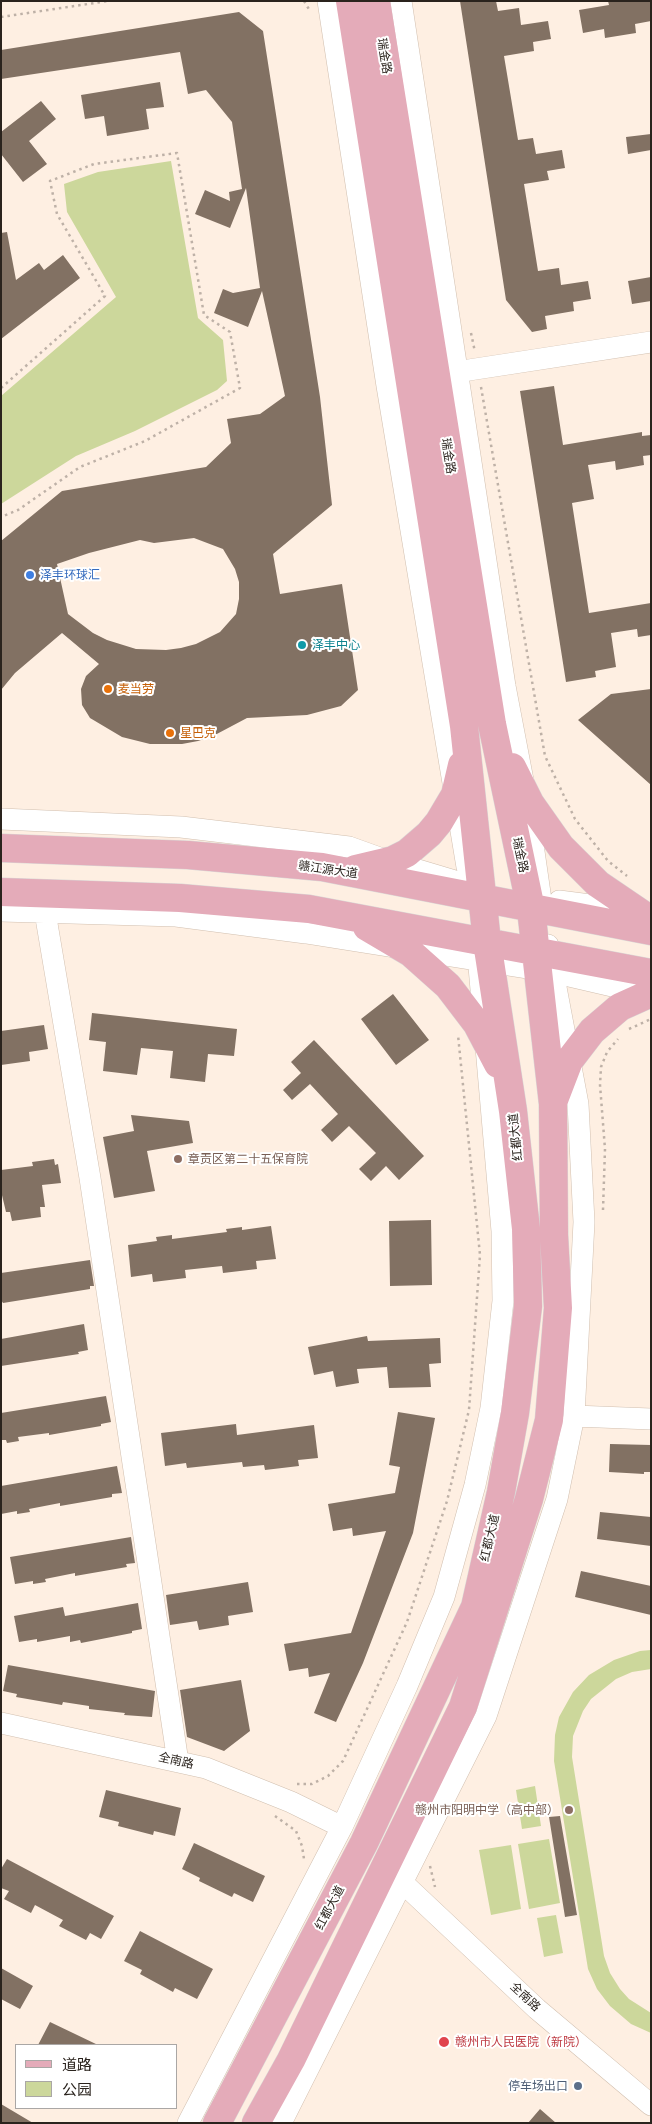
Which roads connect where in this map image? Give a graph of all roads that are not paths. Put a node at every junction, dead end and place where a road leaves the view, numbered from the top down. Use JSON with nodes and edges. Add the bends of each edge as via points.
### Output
{"nodes":[{"id":1,"x":328,"y":1,"type":"edge"},
{"id":2,"x":350,"y":1,"type":"edge"},
{"id":3,"x":376,"y":1,"type":"edge"},
{"id":4,"x":400,"y":1,"type":"edge"},
{"id":5,"x":651,"y":342,"type":"edge"},
{"id":6,"x":446,"y":374,"type":"junction"},
{"id":7,"x":492,"y":724,"type":"junction"},
{"id":8,"x":464,"y":726,"type":"junction"},
{"id":9,"x":455,"y":793,"type":"junction"},
{"id":10,"x":526,"y":796,"type":"junction"},
{"id":11,"x":1,"y":819,"type":"edge"},
{"id":12,"x":1,"y":848,"type":"edge"},
{"id":13,"x":388,"y":862,"type":"junction"},
{"id":14,"x":317,"y":867,"type":"junction"},
{"id":15,"x":476,"y":891,"type":"junction"},
{"id":16,"x":1,"y":892,"type":"edge"},
{"id":17,"x":536,"y":904,"type":"junction"},
{"id":18,"x":315,"y":910,"type":"junction"},
{"id":19,"x":1,"y":911,"type":"edge"},
{"id":20,"x":45,"y":912,"type":"junction"},
{"id":21,"x":647,"y":919,"type":"edge"},
{"id":22,"x":404,"y":949,"type":"junction"},
{"id":23,"x":483,"y":951,"type":"junction"},
{"id":24,"x":543,"y":962,"type":"junction"},
{"id":25,"x":650,"y":989,"type":"edge"},
{"id":26,"x":470,"y":1032,"type":"junction"},
{"id":27,"x":569,"y":1061,"type":"junction"},
{"id":28,"x":553,"y":1104,"type":"junction"},
{"id":29,"x":513,"y":1111,"type":"junction"},
{"id":30,"x":574,"y":1416,"type":"junction"},
{"id":31,"x":651,"y":1418,"type":"edge"},
{"id":32,"x":444,"y":1597,"type":"junction"},
{"id":33,"x":495,"y":1615,"type":"junction"},
{"id":34,"x":1,"y":1723,"type":"edge"},
{"id":35,"x":178,"y":1762,"type":"junction"},
{"id":36,"x":342,"y":1827,"type":"junction"},
{"id":37,"x":404,"y":1884,"type":"junction"},
{"id":38,"x":651,"y":2105,"type":"edge"},
{"id":39,"x":188,"y":2123,"type":"edge"},
{"id":40,"x":217,"y":2123,"type":"edge"},
{"id":41,"x":256,"y":2123,"type":"edge"},
{"id":42,"x":281,"y":2123,"type":"edge"}],
"edges":[{"from":1,"to":9,"type":"street","via":[[387,386]]},
{"from":2,"to":8,"type":"main road","name":"瑞金路"},
{"from":3,"to":6,"type":"main road","name":"瑞金路"},
{"from":4,"to":6,"type":"street"},
{"from":5,"to":6,"type":"street"},
{"from":6,"to":7,"type":"main road","name":"瑞金路"},
{"from":6,"to":10,"type":"street"},
{"from":7,"to":10,"type":"main road"},
{"from":7,"to":17,"type":"main road","name":"瑞金路"},
{"from":8,"to":9,"type":"main road","via":[[462,764]]},
{"from":8,"to":15,"type":"main road","name":"瑞金路"},
{"from":9,"to":13,"type":"main road","via":[[448,809],[429,834],[406,853]]},
{"from":9,"to":15,"type":"street"},
{"from":10,"to":17,"type":"street"},
{"from":10,"to":21,"type":"main road","via":[[544,825],[579,866],[605,890]]},
{"from":11,"to":13,"type":"street","via":[[181,827],[349,847]]},
{"from":12,"to":14,"type":"main road","name":"赣江源大道","via":[[188,855]]},
{"from":13,"to":14,"type":"main road","via":[[351,870]]},
{"from":13,"to":15,"type":"street"},
{"from":14,"to":15,"type":"main road","name":"赣江源大道"},
{"from":14,"to":18,"type":"main road"},
{"from":15,"to":17,"type":"main road","name":"赣江源大道"},
{"from":15,"to":23,"type":"main road","name":"红都大道"},
{"from":16,"to":18,"type":"main road","via":[[180,898]]},
{"from":17,"to":21,"type":"main road","name":"赣江源大道"},
{"from":17,"to":24,"type":"main road","name":"红都大道"},
{"from":18,"to":22,"type":"main road","via":[[367,927]]},
{"from":18,"to":23,"type":"main road"},
{"from":19,"to":20,"type":"street"},
{"from":20,"to":22,"type":"street","via":[[176,916]]},
{"from":20,"to":35,"type":"street","via":[[90,1178]]},
{"from":22,"to":23,"type":"street"},
{"from":22,"to":26,"type":"main road","via":[[448,986]]},
{"from":23,"to":24,"type":"main road"},
{"from":23,"to":26,"type":"street"},
{"from":23,"to":29,"type":"main road","name":"红都大道"},
{"from":24,"to":25,"type":"main road"},
{"from":24,"to":27,"type":"street"},
{"from":24,"to":28,"type":"main road","name":"红都大道"},
{"from":25,"to":27,"type":"main road","via":[[605,1018]]},
{"from":26,"to":29,"type":"main road","via":[[499,1066]]},
{"from":26,"to":32,"type":"street","via":[[502,1231],[503,1301],[491,1408],[475,1485]]},
{"from":27,"to":28,"type":"main road"},
{"from":27,"to":30,"type":"street","via":[[578,1104],[584,1222]]},
{"from":28,"to":33,"type":"main road","name":"红都大道","via":[[558,1308],[549,1420]]},
{"from":29,"to":33,"type":"main road","name":"红都大道","via":[[526,1229],[528,1306],[515,1413],[501,1492]]},
{"from":30,"to":31,"type":"street"},
{"from":30,"to":33,"type":"street","via":[[557,1499]]},
{"from":32,"to":33,"type":"street"},
{"from":32,"to":36,"type":"street"},
{"from":33,"to":37,"type":"street","via":[[486,1716]]},
{"from":33,"to":40,"type":"main road","name":"红都大道","via":[[364,1843]]},
{"from":33,"to":41,"type":"main road","name":"红都大道","via":[[463,1707],[291,2060]]},
{"from":34,"to":35,"type":"street","name":"全南路"},
{"from":35,"to":36,"type":"street","name":"全南路","via":[[206,1768],[292,1802]]},
{"from":36,"to":39,"type":"street"},
{"from":37,"to":38,"type":"street","name":"全南路","via":[[537,2009]]},
{"from":37,"to":42,"type":"street"}]}
